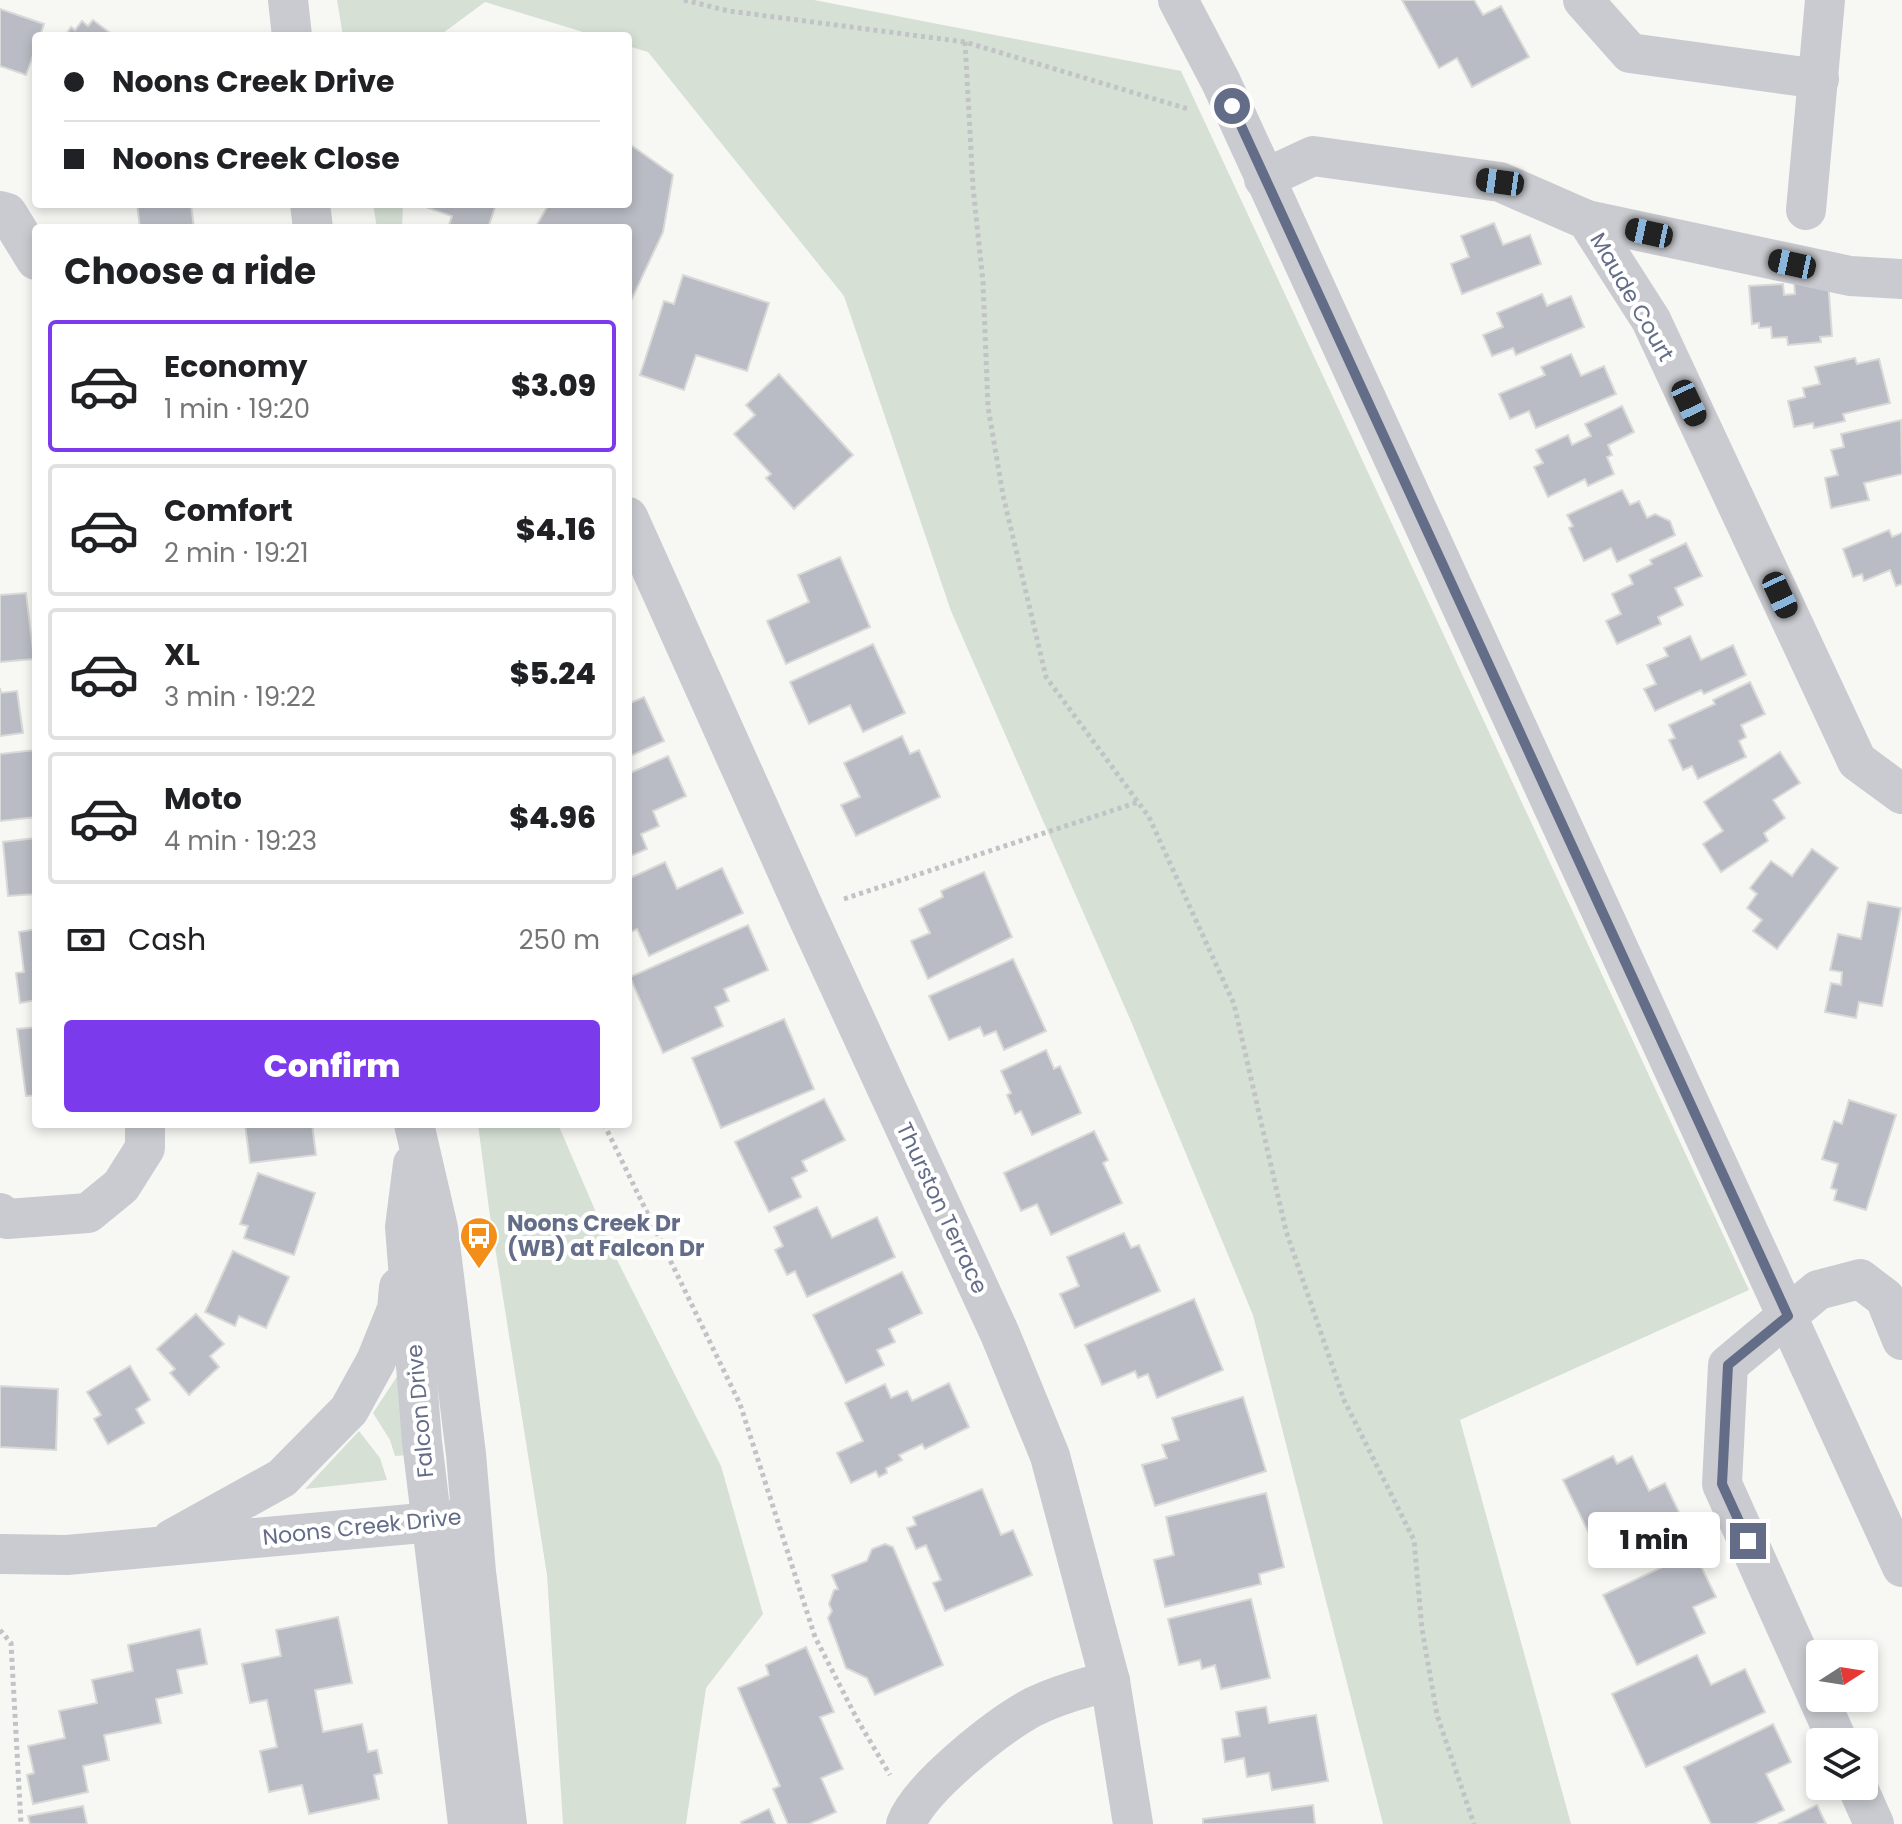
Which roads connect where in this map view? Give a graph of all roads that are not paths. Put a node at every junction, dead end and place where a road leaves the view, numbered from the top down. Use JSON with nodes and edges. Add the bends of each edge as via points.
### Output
{"nodes":[{"id":1,"x":288,"y":0,"type":"edge"},
{"id":2,"x":1178,"y":0,"type":"edge"},
{"id":3,"x":1583,"y":0,"type":"edge"},
{"id":4,"x":1825,"y":0,"type":"edge"},
{"id":5,"x":292,"y":32,"type":"edge"},
{"id":6,"x":1819,"y":79,"type":"junction"},
{"id":7,"x":1264,"y":179,"type":"junction"},
{"id":8,"x":1806,"y":210,"type":"dead end"},
{"id":9,"x":0,"y":211,"type":"edge"},
{"id":10,"x":1587,"y":220,"type":"junction"},
{"id":11,"x":32,"y":254,"type":"edge"},
{"id":12,"x":1902,"y":279,"type":"edge"},
{"id":13,"x":632,"y":526,"type":"edge"},
{"id":14,"x":1902,"y":794,"type":"edge"},
{"id":15,"x":145,"y":1128,"type":"edge"},
{"id":16,"x":415,"y":1132,"type":"edge"},
{"id":17,"x":0,"y":1213,"type":"edge"},
{"id":18,"x":405,"y":1227,"type":"junction"},
{"id":19,"x":1788,"y":1316,"type":"junction"},
{"id":20,"x":1902,"y":1340,"type":"edge"},
{"id":21,"x":1891,"y":1518,"type":"edge"},
{"id":22,"x":471,"y":1519,"type":"junction"},
{"id":23,"x":431,"y":1522,"type":"junction"},
{"id":24,"x":159,"y":1546,"type":"junction"},
{"id":25,"x":0,"y":1554,"type":"edge"},
{"id":26,"x":1902,"y":1567,"type":"edge"},
{"id":27,"x":1110,"y":1681,"type":"junction"},
{"id":28,"x":1832,"y":1728,"type":"edge"},
{"id":29,"x":1863,"y":1800,"type":"edge"},
{"id":30,"x":908,"y":1817,"type":"edge"},
{"id":31,"x":468,"y":1824,"type":"edge"},
{"id":32,"x":507,"y":1824,"type":"edge"},
{"id":33,"x":1133,"y":1824,"type":"edge"},
{"id":34,"x":1874,"y":1824,"type":"edge"}],
"edges":[{"from":1,"to":5,"type":"street"},
{"from":2,"to":7,"type":"street"},
{"from":3,"to":6,"type":"street","via":[[1630,53]]},
{"from":4,"to":6,"type":"street"},
{"from":6,"to":8,"type":"street"},
{"from":7,"to":10,"type":"street","name":"Maude Court","via":[[1313,156],[1500,182]]},
{"from":7,"to":19,"type":"street"},
{"from":9,"to":11,"type":"street","via":[[7,213]]},
{"from":10,"to":12,"type":"street","via":[[1850,276]]},
{"from":10,"to":14,"type":"street","name":"Maude Court","via":[[1651,320],[1857,761]]},
{"from":13,"to":27,"type":"street","name":"Thurston Terrace","via":[[1000,1334],[1050,1456]]},
{"from":15,"to":17,"type":"street","via":[[145,1148],[121,1186],[88,1213],[7,1219]]},
{"from":16,"to":18,"type":"street","name":"Falcon Drive"},
{"from":16,"to":22,"type":"street","name":"Noons Creek Drive","via":[[438,1228]]},
{"from":18,"to":23,"type":"street","name":"Falcon Drive"},
{"from":18,"to":24,"type":"street","via":[[397,1309],[349,1410],[282,1478]]},
{"from":19,"to":20,"type":"street","via":[[1818,1290],[1860,1279],[1885,1298]]},
{"from":19,"to":21,"type":"street"},
{"from":19,"to":28,"type":"street","via":[[1728,1365],[1722,1484]]},
{"from":21,"to":26,"type":"street"},
{"from":22,"to":23,"type":"street","name":"Noons Creek Drive"},
{"from":22,"to":32,"type":"street"},
{"from":23,"to":24,"type":"street","name":"Noons Creek Drive"},
{"from":23,"to":31,"type":"street","name":"Falcon Drive"},
{"from":24,"to":25,"type":"street","name":"Noons Creek Drive","via":[[67,1555]]},
{"from":27,"to":30,"type":"street","via":[[1031,1708],[963,1757]]},
{"from":27,"to":33,"type":"street","name":"Thurston Terrace"},
{"from":29,"to":34,"type":"street"}]}
